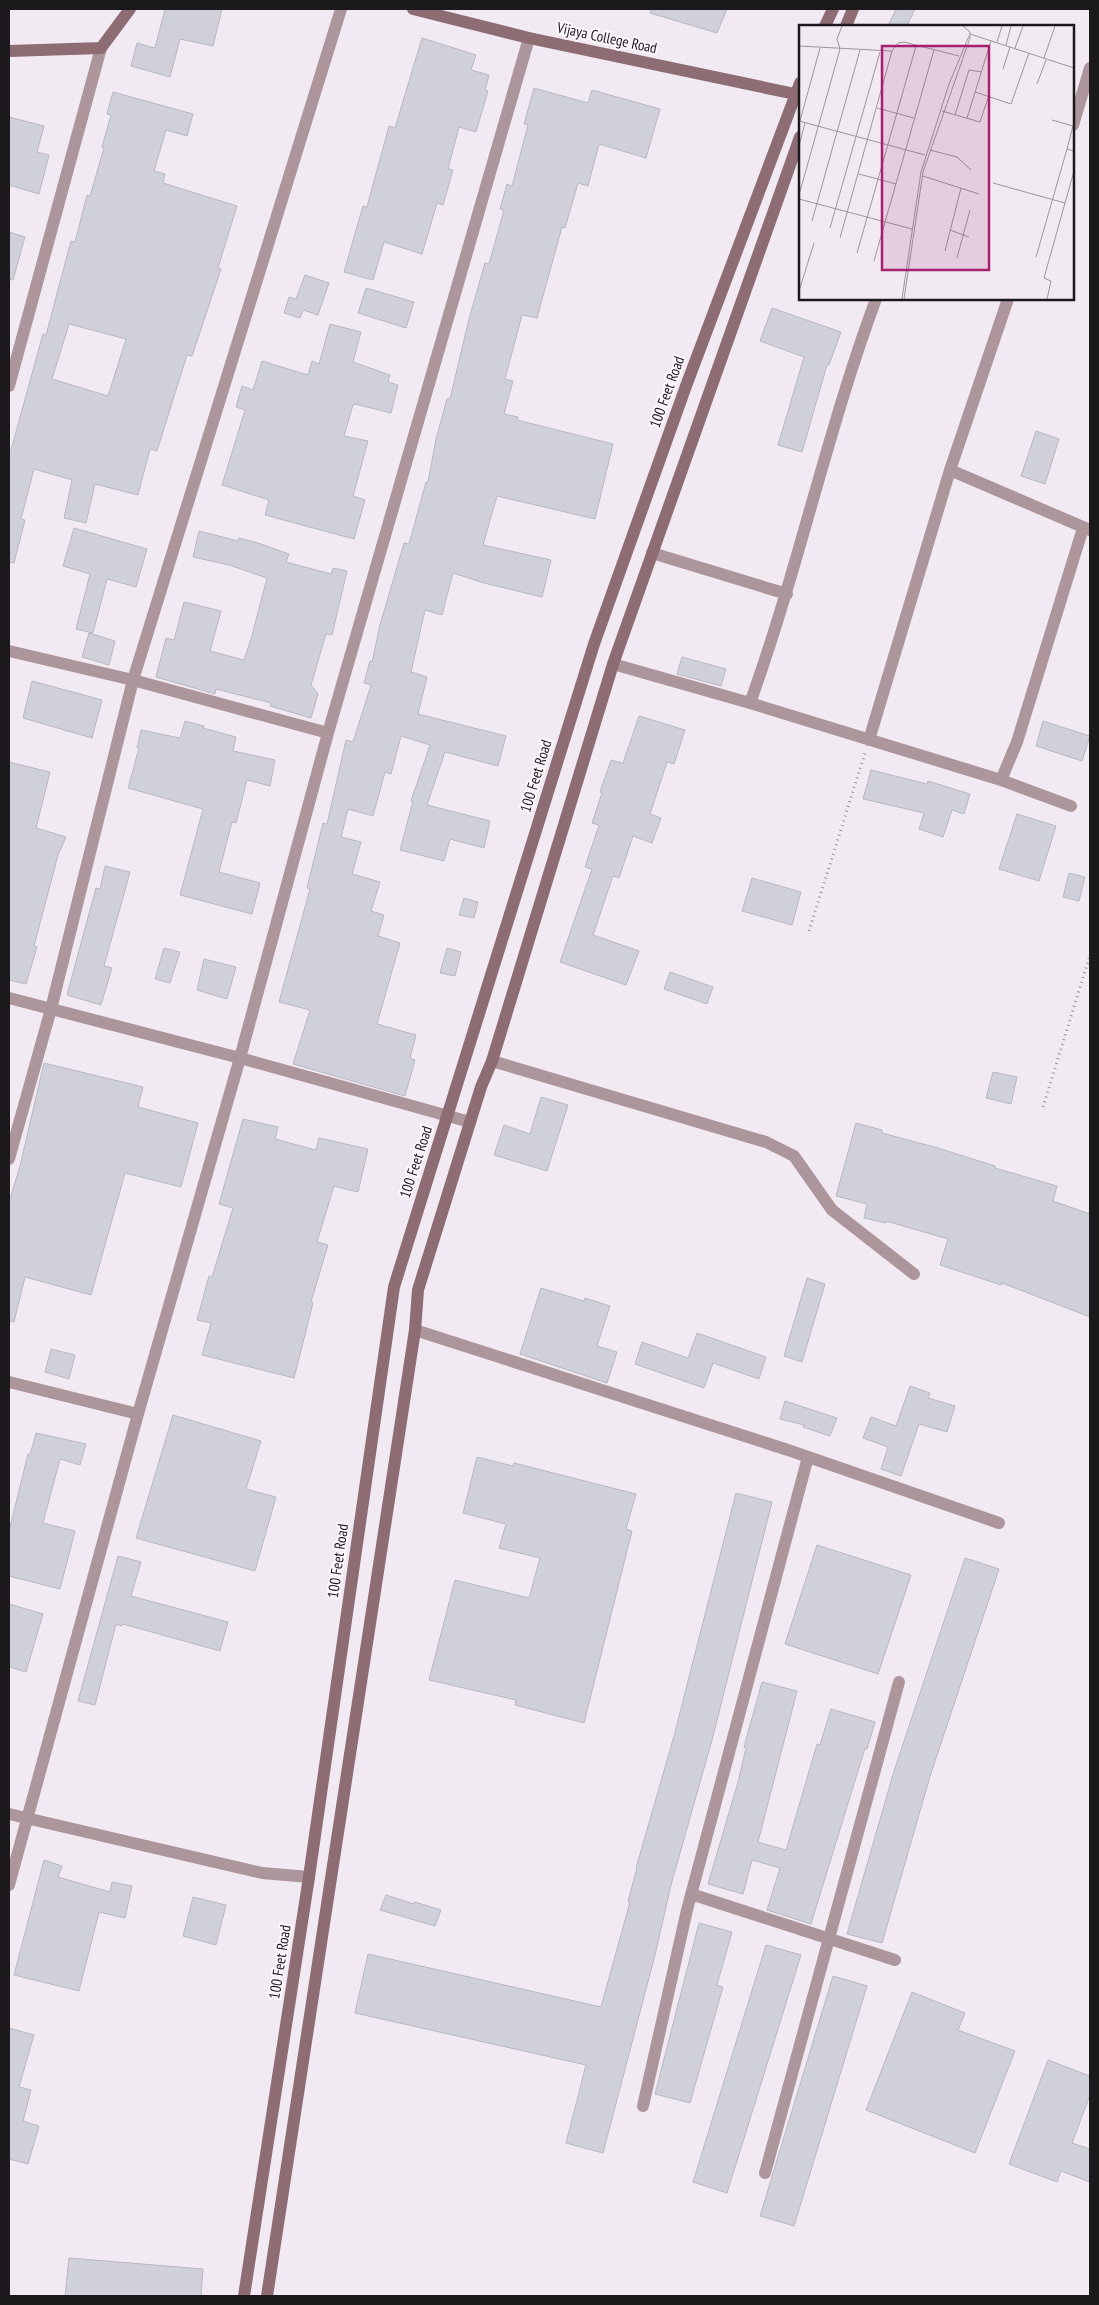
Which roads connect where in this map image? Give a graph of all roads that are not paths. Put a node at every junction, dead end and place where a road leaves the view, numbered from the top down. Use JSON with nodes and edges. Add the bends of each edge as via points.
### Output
{"nodes":[{"id":1,"x":130,"y":9,"type":"edge"},
{"id":2,"x":341,"y":9,"type":"edge"},
{"id":3,"x":413,"y":9,"type":"edge"},
{"id":4,"x":833,"y":9,"type":"edge"},
{"id":5,"x":853,"y":9,"type":"edge"},
{"id":6,"x":825,"y":25,"type":"edge"},
{"id":7,"x":846,"y":25,"type":"edge"},
{"id":8,"x":530,"y":38,"type":"junction"},
{"id":9,"x":101,"y":48,"type":"junction"},
{"id":10,"x":9,"y":51,"type":"edge"},
{"id":11,"x":1090,"y":68,"type":"edge"},
{"id":12,"x":798,"y":88,"type":"edge"},
{"id":13,"x":1074,"y":122,"type":"edge"},
{"id":14,"x":799,"y":140,"type":"edge"},
{"id":15,"x":876,"y":300,"type":"edge"},
{"id":16,"x":1008,"y":300,"type":"edge"},
{"id":17,"x":9,"y":386,"type":"edge"},
{"id":18,"x":950,"y":470,"type":"junction"},
{"id":19,"x":1087,"y":529,"type":"edge"},
{"id":20,"x":652,"y":553,"type":"junction"},
{"id":21,"x":787,"y":594,"type":"junction"},
{"id":22,"x":9,"y":651,"type":"edge"},
{"id":23,"x":613,"y":664,"type":"junction"},
{"id":24,"x":133,"y":680,"type":"junction"},
{"id":25,"x":750,"y":703,"type":"junction"},
{"id":26,"x":328,"y":733,"type":"junction"},
{"id":27,"x":869,"y":740,"type":"junction"},
{"id":28,"x":1001,"y":780,"type":"junction"},
{"id":29,"x":1071,"y":806,"type":"dead end"},
{"id":30,"x":9,"y":998,"type":"edge"},
{"id":31,"x":51,"y":1009,"type":"junction"},
{"id":32,"x":240,"y":1058,"type":"junction"},
{"id":33,"x":492,"y":1061,"type":"junction"},
{"id":34,"x":448,"y":1115,"type":"junction"},
{"id":35,"x":470,"y":1122,"type":"junction"},
{"id":36,"x":9,"y":1159,"type":"edge"},
{"id":37,"x":914,"y":1274,"type":"dead end"},
{"id":38,"x":415,"y":1330,"type":"junction"},
{"id":39,"x":9,"y":1382,"type":"edge"},
{"id":40,"x":138,"y":1414,"type":"junction"},
{"id":41,"x":808,"y":1457,"type":"junction"},
{"id":42,"x":999,"y":1523,"type":"dead end"},
{"id":43,"x":899,"y":1682,"type":"dead end"},
{"id":44,"x":9,"y":1814,"type":"edge"},
{"id":45,"x":28,"y":1819,"type":"junction"},
{"id":46,"x":309,"y":1877,"type":"junction"},
{"id":47,"x":9,"y":1885,"type":"edge"},
{"id":48,"x":691,"y":1894,"type":"junction"},
{"id":49,"x":829,"y":1939,"type":"junction"},
{"id":50,"x":895,"y":1960,"type":"dead end"},
{"id":51,"x":643,"y":2106,"type":"dead end"},
{"id":52,"x":766,"y":2173,"type":"dead end"},
{"id":53,"x":244,"y":2296,"type":"edge"},
{"id":54,"x":267,"y":2296,"type":"edge"}],
"edges":[{"from":1,"to":9,"type":"street"},
{"from":2,"to":24,"type":"street"},
{"from":3,"to":8,"type":"street","name":"Vijaya College Road"},
{"from":4,"to":6,"type":"street"},
{"from":5,"to":7,"type":"street"},
{"from":8,"to":12,"type":"street","name":"Vijaya College Road"},
{"from":8,"to":26,"type":"street"},
{"from":9,"to":10,"type":"street"},
{"from":9,"to":17,"type":"street"},
{"from":11,"to":13,"type":"street"},
{"from":12,"to":34,"type":"street","name":"100 Feet Road","via":[[594,644]]},
{"from":14,"to":20,"type":"street"},
{"from":15,"to":21,"type":"street","via":[[856,354]]},
{"from":16,"to":18,"type":"street"},
{"from":18,"to":19,"type":"street"},
{"from":18,"to":27,"type":"street"},
{"from":19,"to":28,"type":"street","via":[[1017,742]]},
{"from":20,"to":21,"type":"street"},
{"from":20,"to":23,"type":"street"},
{"from":21,"to":25,"type":"street"},
{"from":22,"to":24,"type":"street"},
{"from":23,"to":25,"type":"street"},
{"from":23,"to":33,"type":"street"},
{"from":24,"to":26,"type":"street"},
{"from":24,"to":31,"type":"street"},
{"from":25,"to":27,"type":"street"},
{"from":26,"to":32,"type":"street"},
{"from":27,"to":28,"type":"street"},
{"from":28,"to":29,"type":"street"},
{"from":30,"to":31,"type":"street"},
{"from":31,"to":32,"type":"street"},
{"from":31,"to":36,"type":"street"},
{"from":32,"to":34,"type":"street"},
{"from":32,"to":40,"type":"street"},
{"from":33,"to":35,"type":"street"},
{"from":33,"to":37,"type":"street","via":[[766,1142],[794,1156],[832,1210]]},
{"from":34,"to":35,"type":"street"},
{"from":34,"to":46,"type":"street","name":"100 Feet Road","via":[[394,1287]]},
{"from":35,"to":38,"type":"street","via":[[418,1290]]},
{"from":38,"to":41,"type":"street"},
{"from":38,"to":54,"type":"street"},
{"from":39,"to":40,"type":"street"},
{"from":40,"to":45,"type":"street"},
{"from":41,"to":42,"type":"street"},
{"from":41,"to":48,"type":"street"},
{"from":43,"to":49,"type":"street"},
{"from":44,"to":45,"type":"street"},
{"from":45,"to":46,"type":"street","via":[[262,1873]]},
{"from":45,"to":47,"type":"street"},
{"from":46,"to":53,"type":"street","name":"100 Feet Road"},
{"from":48,"to":49,"type":"street"},
{"from":48,"to":51,"type":"street"},
{"from":49,"to":50,"type":"street"},
{"from":49,"to":52,"type":"street"}]}
